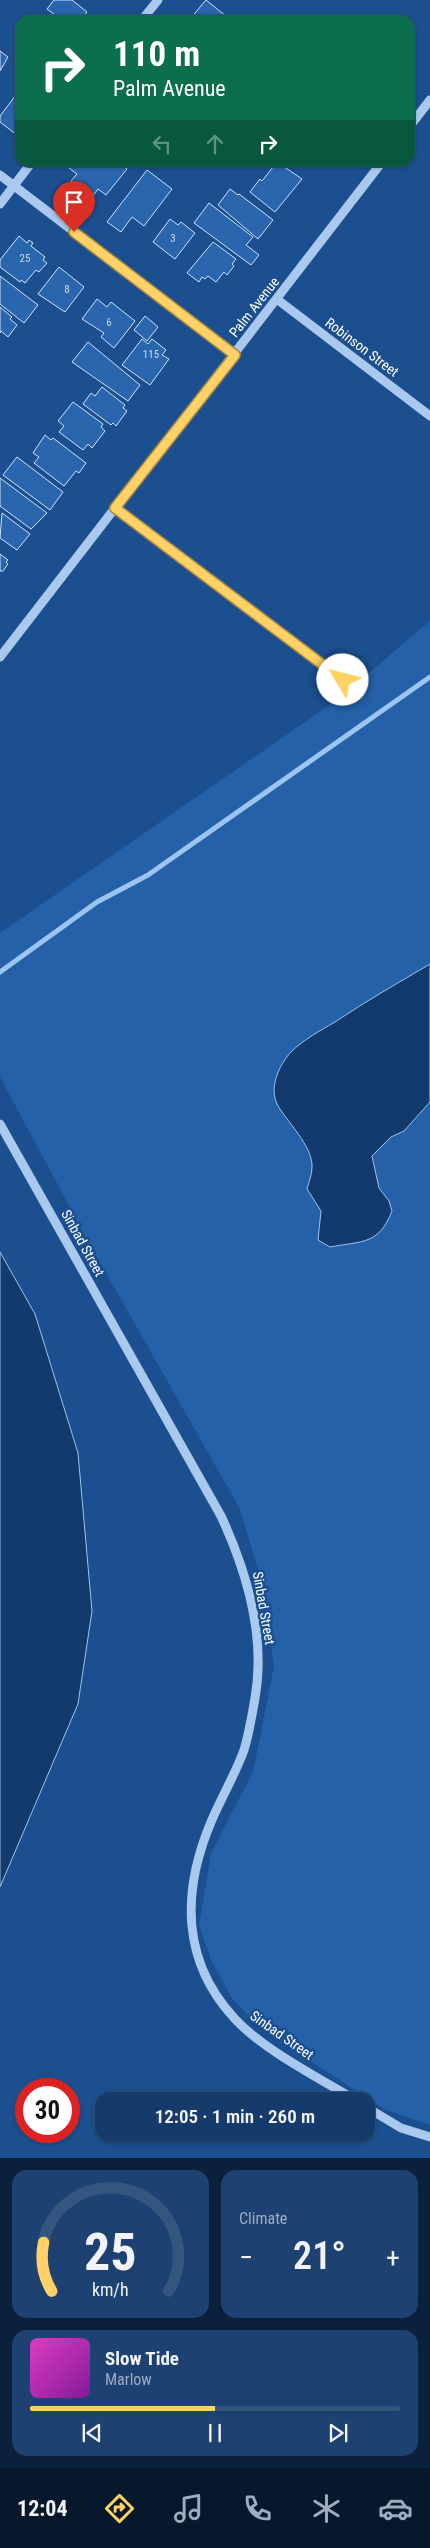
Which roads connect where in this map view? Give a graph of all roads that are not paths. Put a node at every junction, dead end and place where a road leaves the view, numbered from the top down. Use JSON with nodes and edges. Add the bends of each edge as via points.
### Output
{"nodes":[{"id":1,"x":158,"y":0,"type":"edge"},
{"id":2,"x":146,"y":15,"type":"edge"},
{"id":3,"x":430,"y":100,"type":"edge"},
{"id":4,"x":415,"y":120,"type":"edge"},
{"id":5,"x":28,"y":167,"type":"edge"},
{"id":6,"x":378,"y":167,"type":"edge"},
{"id":7,"x":0,"y":175,"type":"edge"},
{"id":8,"x":14,"y":186,"type":"junction"},
{"id":9,"x":0,"y":204,"type":"edge"},
{"id":10,"x":278,"y":300,"type":"junction"},
{"id":11,"x":235,"y":355,"type":"junction"},
{"id":12,"x":430,"y":416,"type":"edge"},
{"id":13,"x":115,"y":508,"type":"junction"},
{"id":14,"x":0,"y":658,"type":"edge"},
{"id":15,"x":343,"y":680,"type":"dead end"},
{"id":16,"x":0,"y":1124,"type":"edge"},
{"id":17,"x":343,"y":2092,"type":"edge"},
{"id":18,"x":375,"y":2112,"type":"edge"},
{"id":19,"x":430,"y":2137,"type":"edge"}],
"edges":[{"from":1,"to":2,"type":"street"},
{"from":3,"to":4,"type":"street"},
{"from":5,"to":8,"type":"street"},
{"from":6,"to":10,"type":"street","name":"Palm Avenue"},
{"from":7,"to":8,"type":"street"},
{"from":8,"to":9,"type":"street"},
{"from":8,"to":11,"type":"street"},
{"from":10,"to":11,"type":"street","name":"Palm Avenue"},
{"from":10,"to":12,"type":"street","name":"Robinson Street"},
{"from":11,"to":13,"type":"street","name":"Palm Avenue"},
{"from":13,"to":14,"type":"street","name":"Palm Avenue"},
{"from":13,"to":15,"type":"street"},
{"from":16,"to":17,"type":"street","name":"Sinbad Street","via":[[221,1516],[248,1586],[258,1653],[255,1697],[245,1747],[211,1821],[196,1866],[190,1907],[196,1950],[211,1986],[249,2032]]},
{"from":18,"to":19,"type":"street","via":[[401,2128]]}]}
